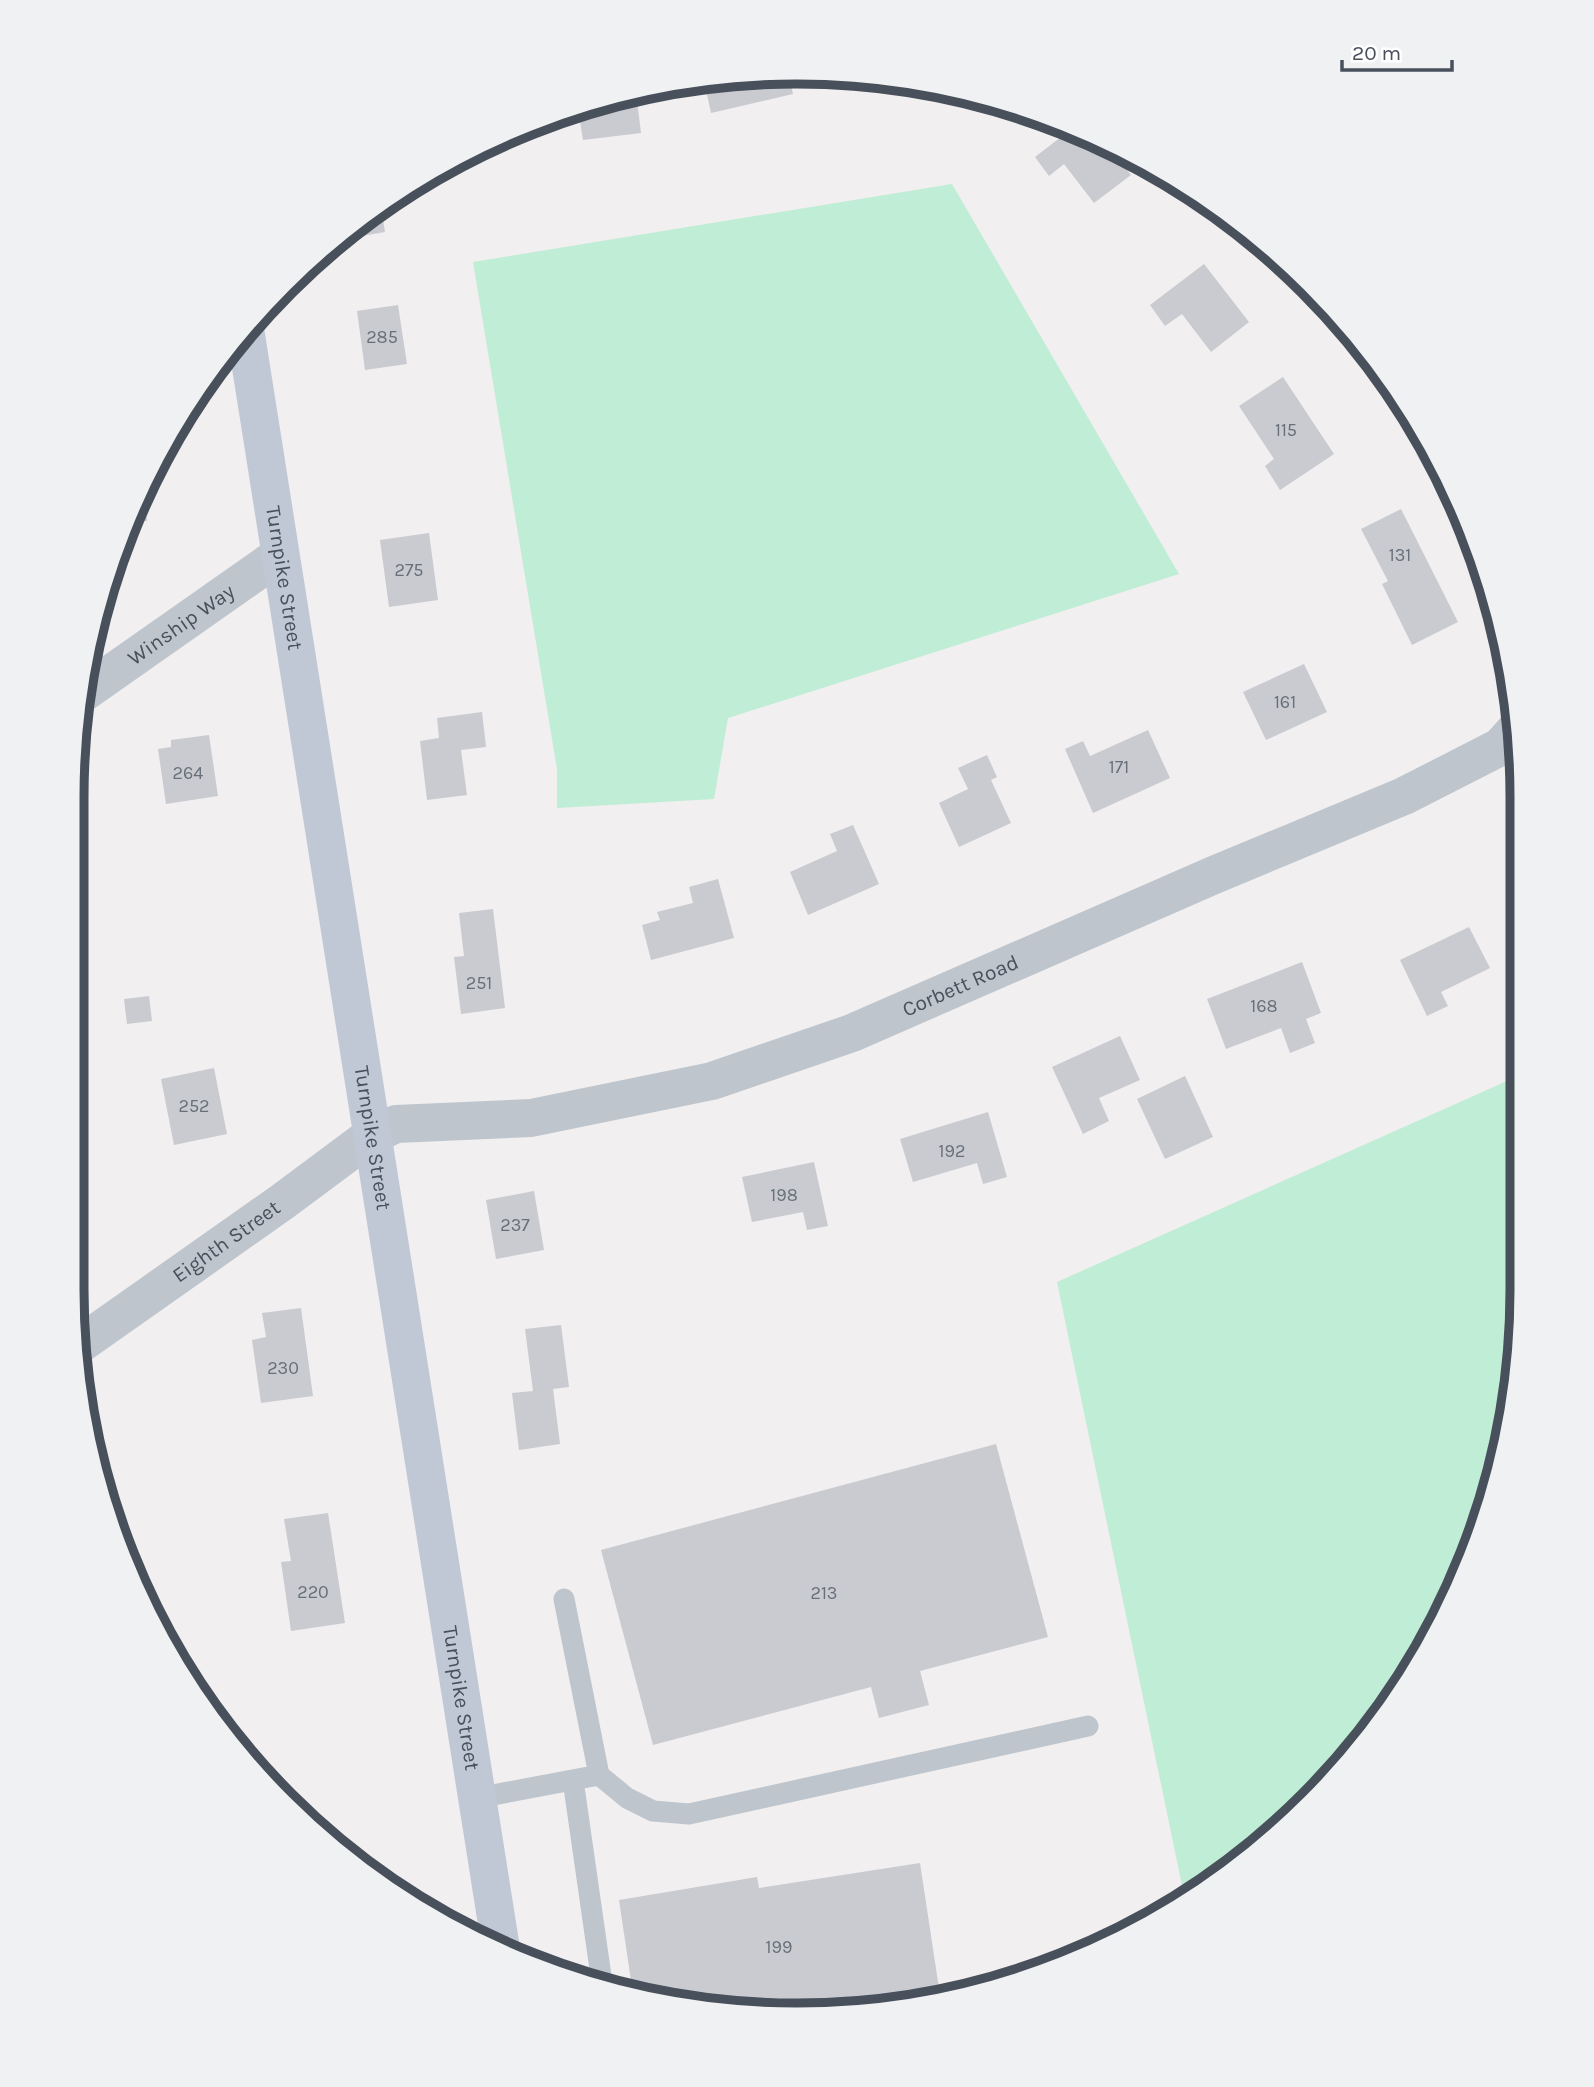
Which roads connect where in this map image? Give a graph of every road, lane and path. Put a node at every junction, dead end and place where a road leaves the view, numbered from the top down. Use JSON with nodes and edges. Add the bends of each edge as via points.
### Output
{"nodes":[{"id":1,"x":247,"y":343,"type":"edge"},
{"id":2,"x":280,"y":555,"type":"junction"},
{"id":3,"x":93,"y":686,"type":"edge"},
{"id":4,"x":1507,"y":739,"type":"edge"},
{"id":5,"x":372,"y":1135,"type":"junction"},
{"id":6,"x":86,"y":1340,"type":"edge"},
{"id":7,"x":564,"y":1599,"type":"dead end"},
{"id":8,"x":1088,"y":1726,"type":"dead end"},
{"id":9,"x":599,"y":1775,"type":"junction"},
{"id":10,"x":573,"y":1780,"type":"junction"},
{"id":11,"x":477,"y":1798,"type":"junction"},
{"id":12,"x":499,"y":1937,"type":"edge"},
{"id":13,"x":601,"y":1975,"type":"edge"}],
"edges":[{"from":1,"to":2,"type":"street","name":"Turnpike Street"},
{"from":2,"to":3,"type":"street","name":"Winship Way"},
{"from":2,"to":5,"type":"street","name":"Turnpike Street"},
{"from":4,"to":5,"type":"street","name":"Corbett Road","via":[[1405,796],[852,1033],[712,1081],[531,1118],[396,1124]]},
{"from":5,"to":6,"type":"street","name":"Eighth Street"},
{"from":5,"to":11,"type":"street","name":"Turnpike Street"},
{"from":7,"to":9,"type":"lane"},
{"from":8,"to":9,"type":"lane","via":[[689,1814],[653,1811],[627,1798]]},
{"from":9,"to":10,"type":"lane"},
{"from":10,"to":11,"type":"lane"},
{"from":10,"to":13,"type":"lane"},
{"from":11,"to":12,"type":"street","name":"Turnpike Street"}]}
